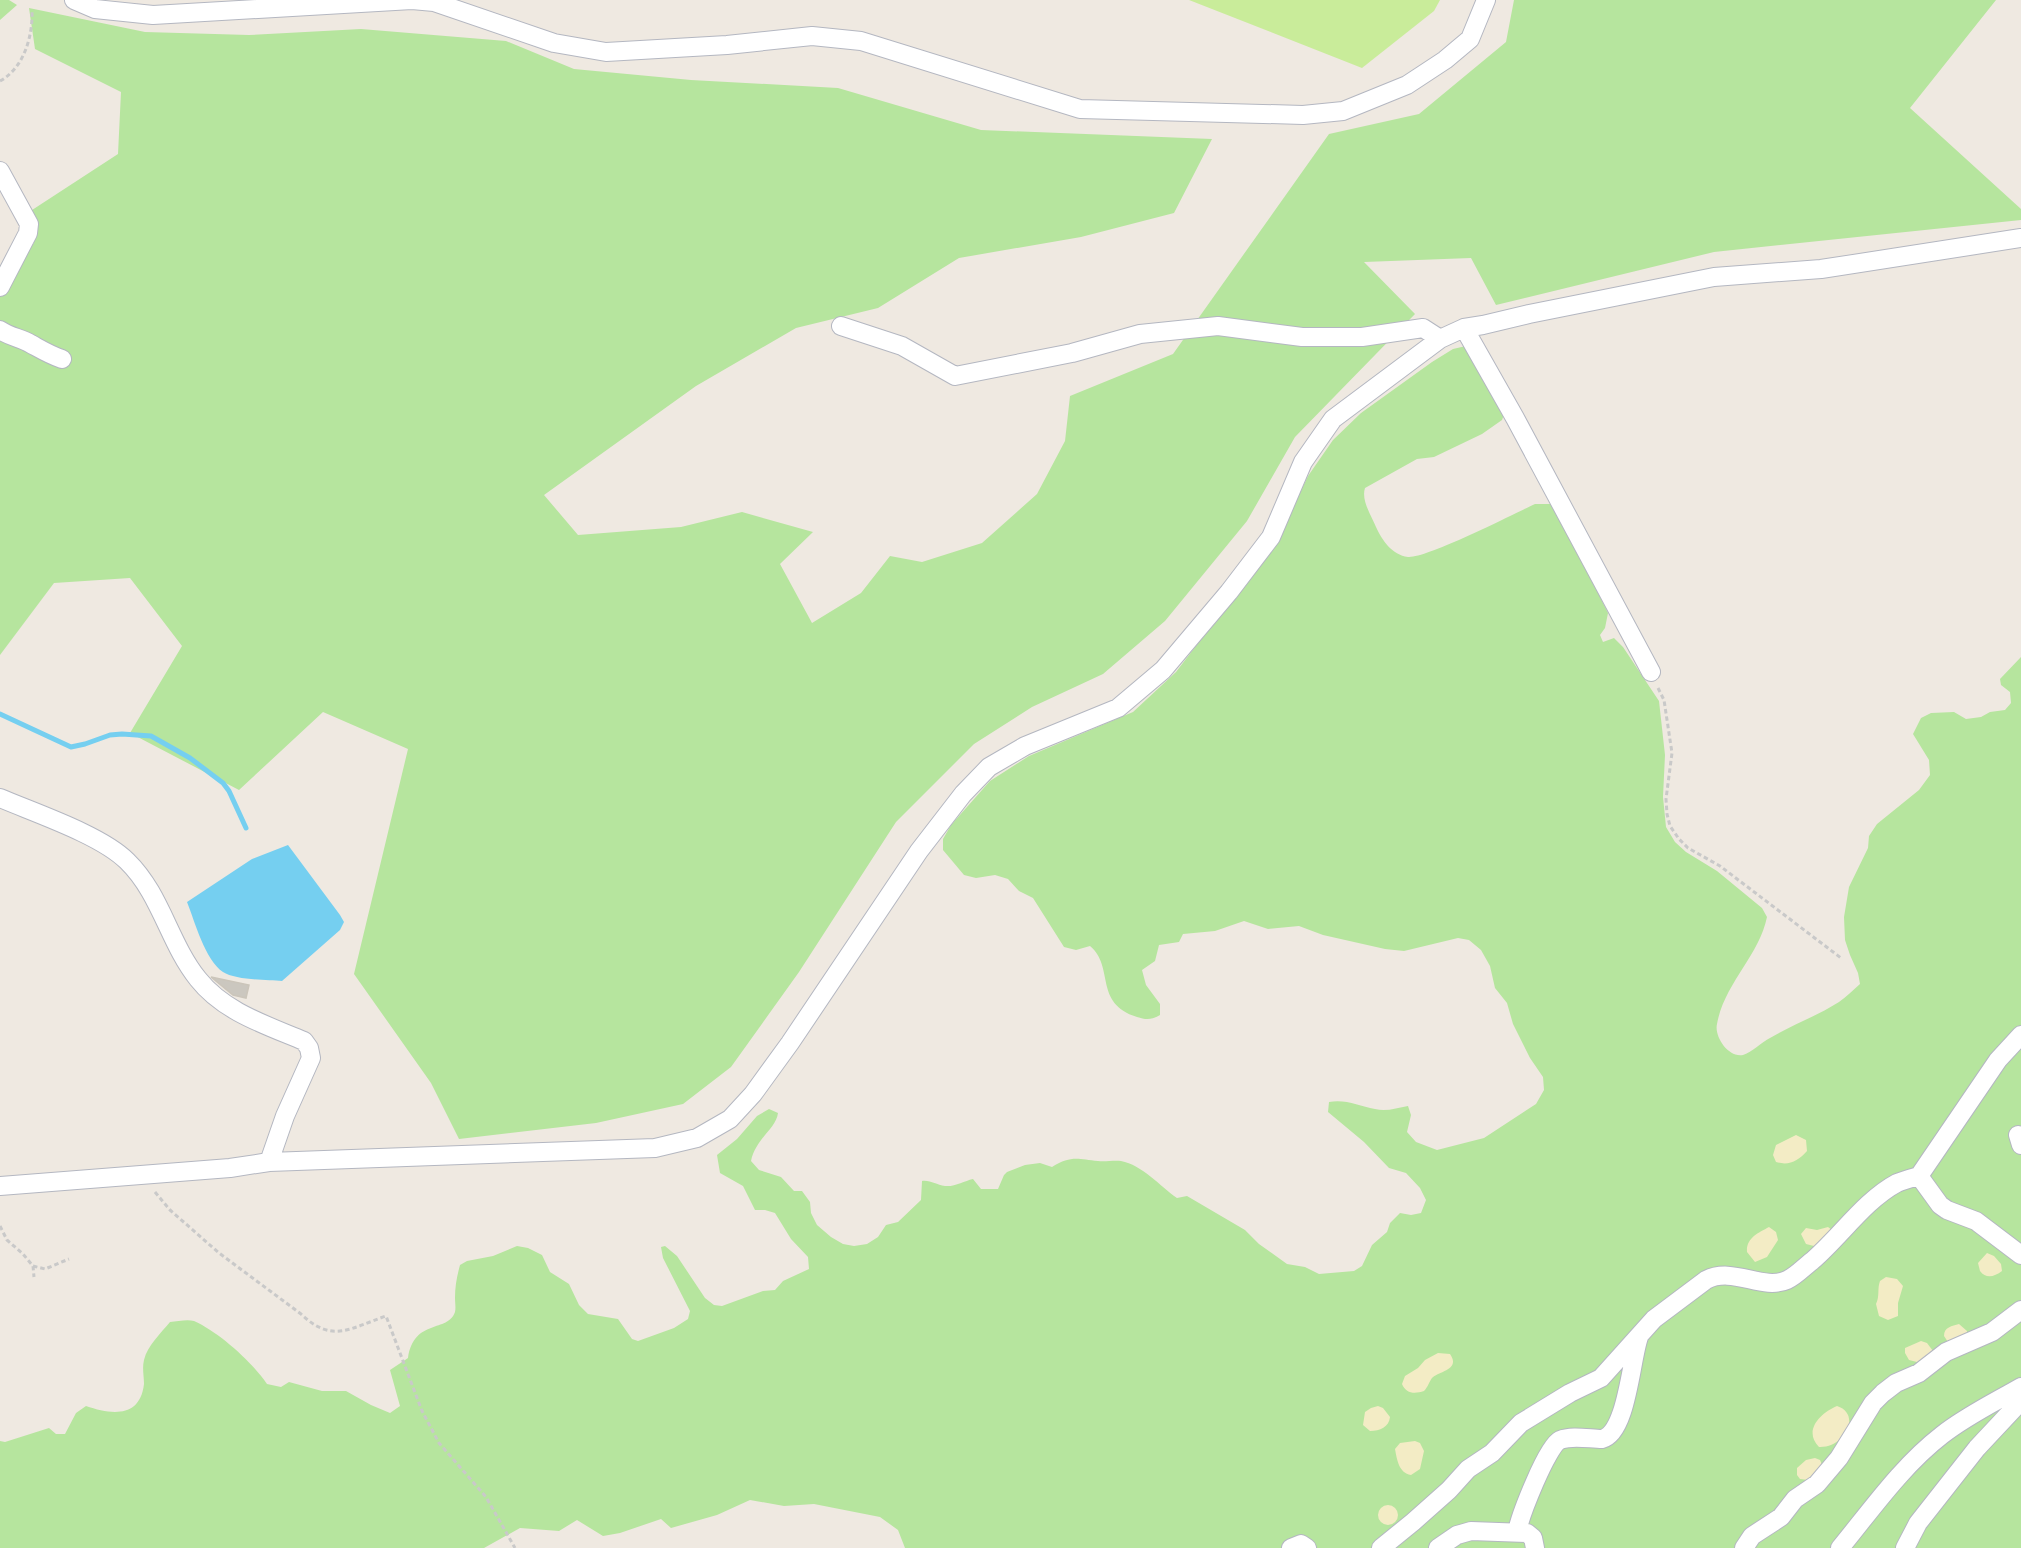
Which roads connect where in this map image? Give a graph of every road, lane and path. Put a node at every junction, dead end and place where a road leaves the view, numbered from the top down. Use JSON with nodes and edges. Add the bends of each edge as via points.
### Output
{"nodes":[{"id":1,"x":74,"y":0,"type":"edge"},
{"id":2,"x":1486,"y":0,"type":"edge"},
{"id":3,"x":434,"y":1,"type":"edge"},
{"id":4,"x":32,"y":10,"type":"dead end"},
{"id":5,"x":0,"y":81,"type":"edge"},
{"id":6,"x":0,"y":171,"type":"edge"},
{"id":7,"x":2021,"y":238,"type":"edge"},
{"id":8,"x":0,"y":286,"type":"edge"},
{"id":9,"x":841,"y":326,"type":"dead end"},
{"id":10,"x":1464,"y":327,"type":"junction"},
{"id":11,"x":0,"y":330,"type":"edge"},
{"id":12,"x":1440,"y":339,"type":"junction"},
{"id":13,"x":62,"y":359,"type":"dead end"},
{"id":14,"x":1651,"y":672,"type":"joint"},
{"id":15,"x":0,"y":798,"type":"edge"},
{"id":16,"x":1841,"y":958,"type":"dead end"},
{"id":17,"x":2021,"y":1035,"type":"edge"},
{"id":18,"x":269,"y":1162,"type":"junction"},
{"id":19,"x":151,"y":1174,"type":"junction"},
{"id":20,"x":1919,"y":1176,"type":"junction"},
{"id":21,"x":0,"y":1186,"type":"edge"},
{"id":22,"x":0,"y":1226,"type":"edge"},
{"id":23,"x":2021,"y":1256,"type":"edge"},
{"id":24,"x":69,"y":1260,"type":"dead end"},
{"id":25,"x":33,"y":1266,"type":"junction"},
{"id":26,"x":34,"y":1277,"type":"dead end"},
{"id":27,"x":2021,"y":1310,"type":"edge"},
{"id":28,"x":1640,"y":1333,"type":"junction"},
{"id":29,"x":2021,"y":1387,"type":"edge"},
{"id":30,"x":2021,"y":1401,"type":"edge"},
{"id":31,"x":1517,"y":1532,"type":"junction"},
{"id":32,"x":515,"y":1548,"type":"edge"},
{"id":33,"x":1291,"y":1548,"type":"edge"},
{"id":34,"x":1307,"y":1548,"type":"edge"},
{"id":35,"x":1380,"y":1548,"type":"edge"},
{"id":36,"x":1438,"y":1548,"type":"edge"},
{"id":37,"x":1535,"y":1548,"type":"edge"},
{"id":38,"x":1744,"y":1548,"type":"edge"},
{"id":39,"x":1840,"y":1548,"type":"edge"},
{"id":40,"x":1905,"y":1548,"type":"edge"}],
"edges":[{"from":1,"to":3,"type":"street","via":[[95,9],[153,15]]},
{"from":2,"to":3,"type":"street","via":[[1470,39],[1407,85],[1343,111],[1303,115],[1080,109],[861,41],[812,36],[606,52],[554,44]]},
{"from":4,"to":5,"type":"path","via":[[31,33],[21,61]]},
{"from":6,"to":8,"type":"street","via":[[28,224],[28,233]]},
{"from":7,"to":10,"type":"street","via":[[1821,268],[1714,278]]},
{"from":9,"to":12,"type":"street","via":[[902,346],[955,376],[1072,353],[1140,334],[1218,326],[1302,338],[1362,337],[1423,328]]},
{"from":10,"to":12,"type":"street"},
{"from":10,"to":14,"type":"street"},
{"from":11,"to":13,"type":"street"},
{"from":12,"to":18,"type":"street","via":[[1333,419],[1303,462],[1271,537],[1163,670],[1118,708],[1025,746],[989,767],[963,794],[919,851],[784,1052],[729,1119],[697,1138],[655,1149]]},
{"from":14,"to":16,"type":"path","via":[[1664,700],[1672,753],[1667,814],[1674,833],[1688,848],[1720,866]]},
{"from":15,"to":18,"type":"street","via":[[111,847],[154,896],[198,980],[237,1012],[304,1041],[311,1058]]},
{"from":17,"to":20,"type":"street","via":[[1998,1060]]},
{"from":18,"to":19,"type":"street"},
{"from":19,"to":21,"type":"street"},
{"from":19,"to":32,"type":"path","via":[[155,1193],[170,1210],[312,1324],[337,1333],[386,1316],[422,1411],[439,1443],[486,1497]]},
{"from":20,"to":23,"type":"street","via":[[1940,1205],[1976,1221]]},
{"from":20,"to":28,"type":"street","via":[[1883,1193],[1823,1252],[1785,1281],[1715,1275]]},
{"from":22,"to":25,"type":"path","via":[[7,1240]]},
{"from":24,"to":25,"type":"path","via":[[45,1269]]},
{"from":25,"to":26,"type":"path"},
{"from":27,"to":38,"type":"street","via":[[1992,1332],[1946,1352],[1883,1393],[1817,1484],[1795,1499],[1781,1517],[1752,1536]]},
{"from":28,"to":31,"type":"street","via":[[1614,1432],[1602,1439],[1557,1441],[1538,1473]]},
{"from":28,"to":35,"type":"street","via":[[1601,1378],[1521,1423],[1492,1453],[1468,1469]]},
{"from":29,"to":39,"type":"street","via":[[1959,1423],[1929,1446]]},
{"from":30,"to":40,"type":"street","via":[[1977,1448],[1918,1523]]},
{"from":31,"to":36,"type":"street","via":[[1471,1531]]},
{"from":31,"to":37,"type":"street","via":[[1533,1538]]},
{"from":33,"to":34,"type":"street","via":[[1301,1544]]}]}
